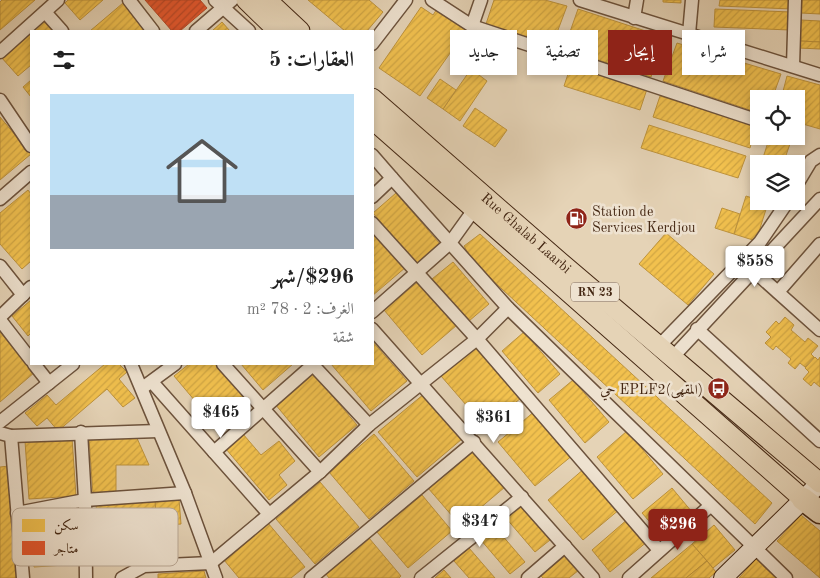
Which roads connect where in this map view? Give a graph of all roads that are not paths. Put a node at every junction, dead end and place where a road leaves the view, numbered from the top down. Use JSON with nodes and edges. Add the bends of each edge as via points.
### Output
{"nodes":[{"id":1,"x":58,"y":0,"type":"edge"},
{"id":2,"x":129,"y":0,"type":"edge"},
{"id":3,"x":246,"y":0,"type":"edge"},
{"id":4,"x":267,"y":0,"type":"edge"},
{"id":5,"x":406,"y":0,"type":"edge"},
{"id":6,"x":432,"y":0,"type":"edge"},
{"id":7,"x":481,"y":0,"type":"edge"},
{"id":8,"x":580,"y":0,"type":"edge"},
{"id":9,"x":637,"y":0,"type":"edge"},
{"id":10,"x":692,"y":0,"type":"edge"},
{"id":11,"x":795,"y":0,"type":"edge"},
{"id":12,"x":223,"y":3,"type":"edge"},
{"id":13,"x":45,"y":12,"type":"junction"},
{"id":14,"x":634,"y":18,"type":"junction"},
{"id":15,"x":472,"y":26,"type":"junction"},
{"id":16,"x":61,"y":30,"type":"edge"},
{"id":17,"x":152,"y":30,"type":"edge"},
{"id":18,"x":197,"y":30,"type":"edge"},
{"id":19,"x":248,"y":30,"type":"edge"},
{"id":20,"x":277,"y":30,"type":"edge"},
{"id":21,"x":299,"y":30,"type":"edge"},
{"id":22,"x":689,"y":30,"type":"edge"},
{"id":23,"x":682,"y":32,"type":"edge"},
{"id":24,"x":374,"y":41,"type":"edge"},
{"id":25,"x":745,"y":51,"type":"edge"},
{"id":26,"x":0,"y":52,"type":"edge"},
{"id":27,"x":793,"y":66,"type":"junction"},
{"id":28,"x":820,"y":75,"type":"edge"},
{"id":29,"x":0,"y":100,"type":"edge"},
{"id":30,"x":374,"y":100,"type":"edge"},
{"id":31,"x":750,"y":118,"type":"edge"},
{"id":32,"x":374,"y":121,"type":"edge"},
{"id":33,"x":30,"y":145,"type":"edge"},
{"id":34,"x":820,"y":155,"type":"edge"},
{"id":35,"x":374,"y":157,"type":"edge"},
{"id":36,"x":805,"y":171,"type":"edge"},
{"id":37,"x":30,"y":173,"type":"edge"},
{"id":38,"x":392,"y":178,"type":"junction"},
{"id":39,"x":374,"y":195,"type":"edge"},
{"id":40,"x":0,"y":199,"type":"edge"},
{"id":41,"x":479,"y":202,"type":"junction"},
{"id":42,"x":818,"y":206,"type":"edge"},
{"id":43,"x":782,"y":210,"type":"edge"},
{"id":44,"x":374,"y":224,"type":"edge"},
{"id":45,"x":450,"y":243,"type":"junction"},
{"id":46,"x":820,"y":244,"type":"edge"},
{"id":47,"x":0,"y":266,"type":"edge"},
{"id":48,"x":753,"y":270,"type":"junction"},
{"id":49,"x":416,"y":272,"type":"junction"},
{"id":50,"x":570,"y":282,"type":"junction"},
{"id":51,"x":27,"y":291,"type":"edge"},
{"id":52,"x":778,"y":292,"type":"junction"},
{"id":53,"x":508,"y":308,"type":"junction"},
{"id":54,"x":374,"y":310,"type":"edge"},
{"id":55,"x":0,"y":318,"type":"edge"},
{"id":56,"x":697,"y":329,"type":"junction"},
{"id":57,"x":820,"y":330,"type":"edge"},
{"id":58,"x":374,"y":331,"type":"edge"},
{"id":59,"x":477,"y":339,"type":"junction"},
{"id":60,"x":665,"y":352,"type":"junction"},
{"id":61,"x":30,"y":359,"type":"edge"},
{"id":62,"x":35,"y":365,"type":"edge"},
{"id":63,"x":72,"y":365,"type":"edge"},
{"id":64,"x":132,"y":365,"type":"edge"},
{"id":65,"x":174,"y":365,"type":"edge"},
{"id":66,"x":224,"y":365,"type":"edge"},
{"id":67,"x":312,"y":365,"type":"edge"},
{"id":68,"x":314,"y":365,"type":"edge"},
{"id":69,"x":421,"y":382,"type":"junction"},
{"id":70,"x":49,"y":383,"type":"junction"},
{"id":71,"x":146,"y":386,"type":"junction"},
{"id":72,"x":264,"y":407,"type":"junction"},
{"id":73,"x":0,"y":422,"type":"edge"},
{"id":74,"x":369,"y":425,"type":"junction"},
{"id":75,"x":158,"y":431,"type":"junction"},
{"id":76,"x":81,"y":432,"type":"junction"},
{"id":77,"x":6,"y":434,"type":"edge"},
{"id":78,"x":820,"y":441,"type":"edge"},
{"id":79,"x":474,"y":442,"type":"junction"},
{"id":80,"x":214,"y":452,"type":"junction"},
{"id":81,"x":320,"y":472,"type":"junction"},
{"id":82,"x":820,"y":483,"type":"edge"},
{"id":83,"x":185,"y":493,"type":"junction"},
{"id":84,"x":522,"y":497,"type":"junction"},
{"id":85,"x":85,"y":500,"type":"junction"},
{"id":86,"x":812,"y":505,"type":"edge"},
{"id":87,"x":710,"y":506,"type":"junction"},
{"id":88,"x":17,"y":508,"type":"edge"},
{"id":89,"x":44,"y":508,"type":"edge"},
{"id":90,"x":85,"y":508,"type":"edge"},
{"id":91,"x":269,"y":514,"type":"junction"},
{"id":92,"x":565,"y":546,"type":"junction"},
{"id":93,"x":753,"y":547,"type":"junction"},
{"id":94,"x":659,"y":550,"type":"junction"},
{"id":95,"x":211,"y":563,"type":"junction"},
{"id":96,"x":178,"y":564,"type":"edge"},
{"id":97,"x":144,"y":566,"type":"edge"},
{"id":98,"x":122,"y":578,"type":"edge"},
{"id":99,"x":216,"y":578,"type":"edge"},
{"id":100,"x":311,"y":578,"type":"edge"},
{"id":101,"x":421,"y":578,"type":"edge"},
{"id":102,"x":528,"y":578,"type":"edge"},
{"id":103,"x":593,"y":578,"type":"edge"},
{"id":104,"x":629,"y":578,"type":"edge"},
{"id":105,"x":723,"y":578,"type":"edge"},
{"id":106,"x":786,"y":578,"type":"edge"}],
"edges":[{"from":1,"to":13,"type":"street"},
{"from":2,"to":17,"type":"street"},
{"from":3,"to":20,"type":"main road"},
{"from":4,"to":21,"type":"main road"},
{"from":5,"to":24,"type":"street"},
{"from":6,"to":15,"type":"street"},
{"from":7,"to":15,"type":"street"},
{"from":8,"to":14,"type":"street"},
{"from":9,"to":14,"type":"street"},
{"from":10,"to":22,"type":"street"},
{"from":11,"to":27,"type":"street"},
{"from":12,"to":18,"type":"street"},
{"from":12,"to":19,"type":"street"},
{"from":13,"to":16,"type":"street"},
{"from":13,"to":26,"type":"street"},
{"from":14,"to":23,"type":"street"},
{"from":15,"to":31,"type":"street"},
{"from":25,"to":27,"type":"street"},
{"from":27,"to":28,"type":"street"},
{"from":29,"to":33,"type":"street"},
{"from":30,"to":41,"type":"main road","name":"Rue Ghalab Laarbi"},
{"from":32,"to":41,"type":"main road","name":"Rue Ghalab Laarbi"},
{"from":34,"to":36,"type":"street"},
{"from":35,"to":38,"type":"street"},
{"from":37,"to":40,"type":"street"},
{"from":38,"to":39,"type":"street"},
{"from":38,"to":45,"type":"street"},
{"from":41,"to":45,"type":"street"},
{"from":41,"to":50,"type":"main road","name":"Rue Ghalab Laarbi"},
{"from":42,"to":48,"type":"street"},
{"from":43,"to":60,"type":"street","via":[[760,242]]},
{"from":44,"to":49,"type":"street"},
{"from":45,"to":49,"type":"street"},
{"from":45,"to":53,"type":"street"},
{"from":46,"to":52,"type":"street"},
{"from":47,"to":51,"type":"street"},
{"from":48,"to":52,"type":"street"},
{"from":48,"to":56,"type":"street"},
{"from":49,"to":54,"type":"street"},
{"from":49,"to":59,"type":"street"},
{"from":50,"to":60,"type":"main road","name":"Rue Ghalab Laarbi","number":"RN 23"},
{"from":50,"to":86,"type":"main road","name":"Rue Ghalab Laarbi"},
{"from":51,"to":55,"type":"street"},
{"from":52,"to":57,"type":"street"},
{"from":53,"to":59,"type":"street"},
{"from":53,"to":87,"type":"street"},
{"from":55,"to":61,"type":"street"},
{"from":56,"to":60,"type":"street"},
{"from":56,"to":78,"type":"street"},
{"from":58,"to":69,"type":"street"},
{"from":59,"to":69,"type":"street"},
{"from":59,"to":94,"type":"street"},
{"from":60,"to":82,"type":"main road","name":"Rue Ghalab Laarbi","number":"RN 23"},
{"from":62,"to":70,"type":"street"},
{"from":63,"to":70,"type":"street"},
{"from":64,"to":71,"type":"street"},
{"from":65,"to":71,"type":"street"},
{"from":66,"to":72,"type":"street"},
{"from":67,"to":72,"type":"street"},
{"from":68,"to":74,"type":"street"},
{"from":69,"to":74,"type":"street"},
{"from":69,"to":79,"type":"street"},
{"from":70,"to":73,"type":"street"},
{"from":71,"to":75,"type":"street"},
{"from":71,"to":80,"type":"street"},
{"from":72,"to":80,"type":"street"},
{"from":72,"to":81,"type":"street"},
{"from":74,"to":81,"type":"street"},
{"from":75,"to":76,"type":"street"},
{"from":75,"to":83,"type":"street"},
{"from":76,"to":77,"type":"street"},
{"from":76,"to":85,"type":"street"},
{"from":77,"to":88,"type":"street"},
{"from":79,"to":84,"type":"street"},
{"from":79,"to":100,"type":"street"},
{"from":80,"to":91,"type":"street"},
{"from":81,"to":91,"type":"street"},
{"from":82,"to":86,"type":"street"},
{"from":83,"to":85,"type":"street"},
{"from":83,"to":95,"type":"street"},
{"from":84,"to":92,"type":"street"},
{"from":84,"to":101,"type":"street"},
{"from":85,"to":89,"type":"street"},
{"from":85,"to":90,"type":"street"},
{"from":86,"to":93,"type":"street"},
{"from":87,"to":93,"type":"street"},
{"from":87,"to":94,"type":"street"},
{"from":91,"to":95,"type":"street"},
{"from":92,"to":102,"type":"street"},
{"from":92,"to":103,"type":"street"},
{"from":93,"to":105,"type":"street"},
{"from":93,"to":106,"type":"street"},
{"from":94,"to":104,"type":"street"},
{"from":95,"to":96,"type":"street"},
{"from":95,"to":99,"type":"street"},
{"from":97,"to":98,"type":"street"}]}
